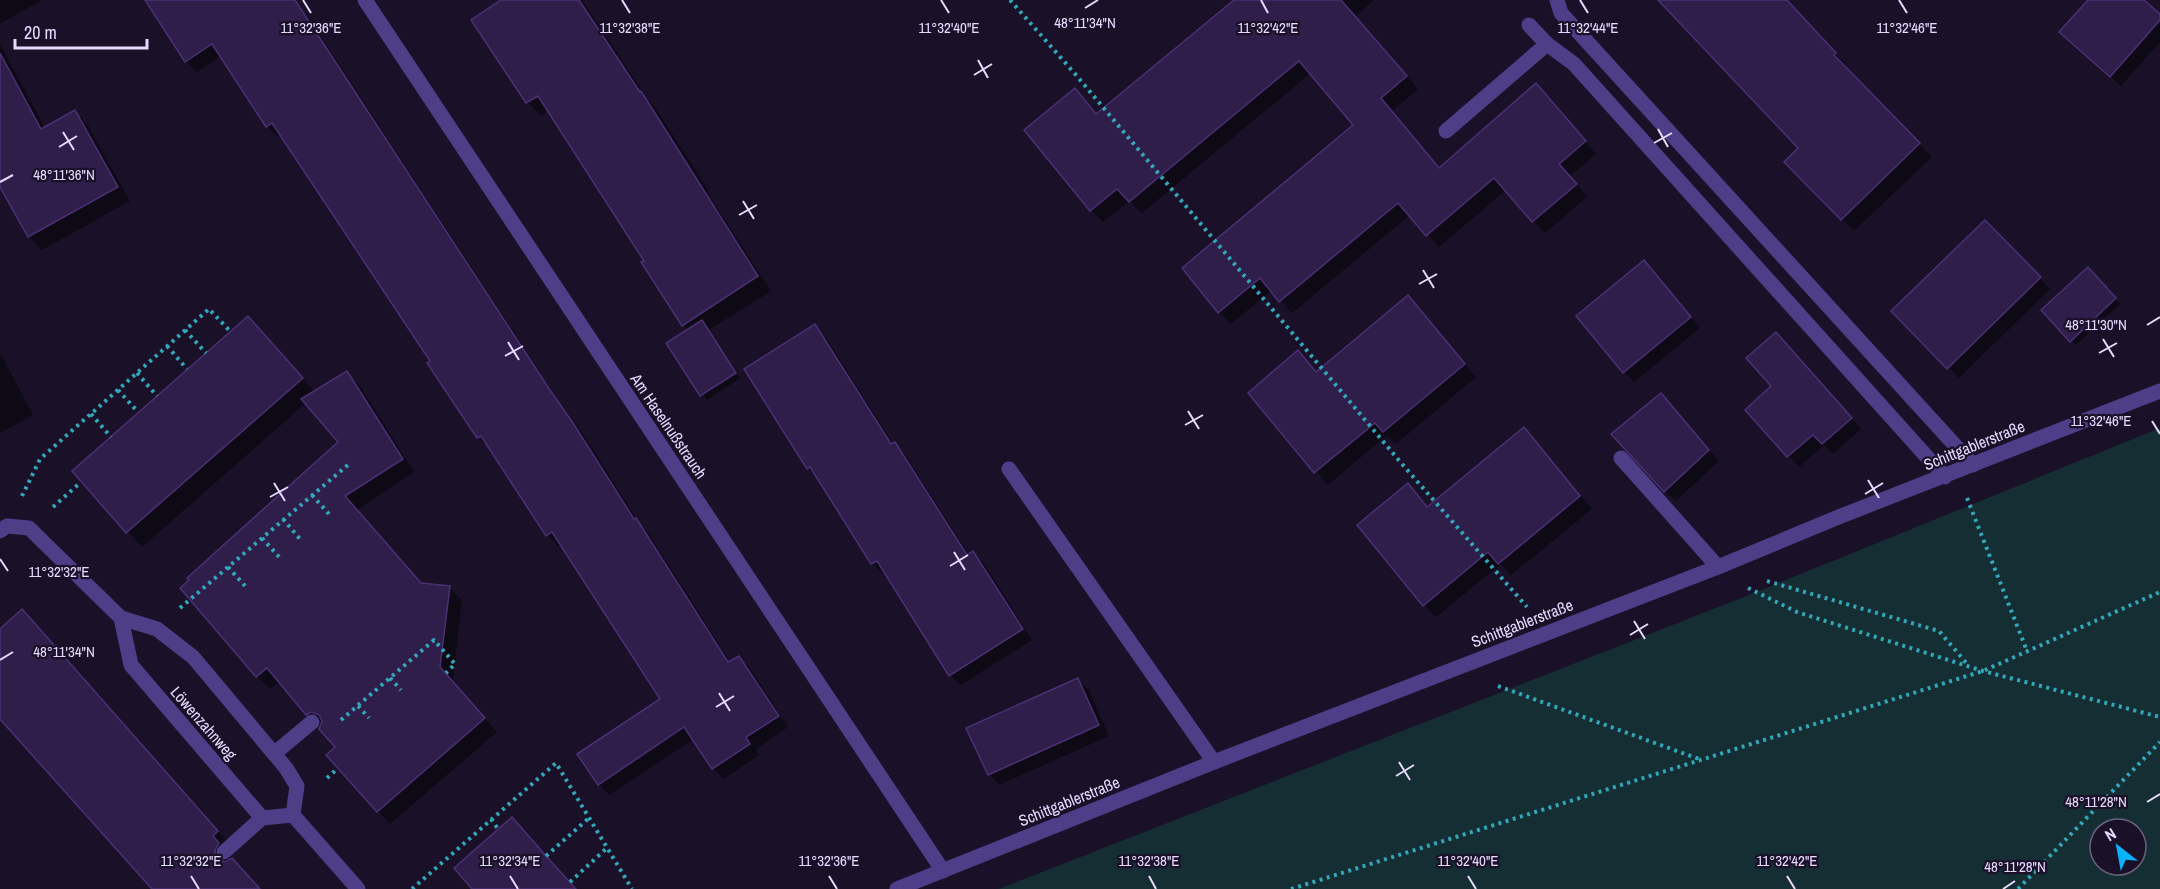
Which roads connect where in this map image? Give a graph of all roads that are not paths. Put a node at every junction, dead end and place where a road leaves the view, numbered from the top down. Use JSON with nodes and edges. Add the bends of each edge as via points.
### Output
{"nodes":[{"id":1,"x":365,"y":0,"type":"edge"},
{"id":2,"x":1557,"y":0,"type":"edge"},
{"id":3,"x":1529,"y":24,"type":"dead end"},
{"id":4,"x":1547,"y":44,"type":"junction"},
{"id":5,"x":1446,"y":131,"type":"dead end"},
{"id":6,"x":2160,"y":391,"type":"edge"},
{"id":7,"x":1621,"y":458,"type":"dead end"},
{"id":8,"x":1972,"y":465,"type":"junction"},
{"id":9,"x":1009,"y":469,"type":"dead end"},
{"id":10,"x":1951,"y":475,"type":"junction"},
{"id":11,"x":4,"y":529,"type":"edge"},
{"id":12,"x":1718,"y":567,"type":"junction"},
{"id":13,"x":122,"y":618,"type":"junction"},
{"id":14,"x":312,"y":722,"type":"dead end"},
{"id":15,"x":275,"y":753,"type":"junction"},
{"id":16,"x":1214,"y":762,"type":"junction"},
{"id":17,"x":293,"y":815,"type":"junction"},
{"id":18,"x":262,"y":818,"type":"junction"},
{"id":19,"x":224,"y":852,"type":"dead end"},
{"id":20,"x":943,"y":871,"type":"junction"},
{"id":21,"x":358,"y":889,"type":"edge"},
{"id":22,"x":897,"y":889,"type":"edge"}],
"edges":[{"from":1,"to":20,"type":"street","name":"Am Haselnußstrauch"},
{"from":2,"to":8,"type":"street","via":[[1561,13]]},
{"from":3,"to":4,"type":"street"},
{"from":4,"to":5,"type":"street"},
{"from":4,"to":10,"type":"street","via":[[1574,63]]},
{"from":6,"to":8,"type":"street","name":"Schittgablerstraße"},
{"from":7,"to":12,"type":"street"},
{"from":8,"to":10,"type":"street","name":"Schittgablerstraße"},
{"from":9,"to":16,"type":"street"},
{"from":10,"to":12,"type":"street","name":"Schittgablerstraße"},
{"from":11,"to":13,"type":"street","name":"Löwenzahnweg","via":[[29,528]]},
{"from":12,"to":16,"type":"street","name":"Schittgablerstraße"},
{"from":13,"to":15,"type":"street","name":"Löwenzahnweg","via":[[157,629],[193,657]]},
{"from":13,"to":18,"type":"street","name":"Löwenzahnweg","via":[[131,665]]},
{"from":14,"to":15,"type":"street"},
{"from":15,"to":17,"type":"street","name":"Löwenzahnweg","via":[[297,786]]},
{"from":16,"to":20,"type":"street","name":"Schittgablerstraße"},
{"from":17,"to":18,"type":"street"},
{"from":17,"to":21,"type":"street"},
{"from":18,"to":19,"type":"street"},
{"from":20,"to":22,"type":"street","name":"Schittgablerstraße"}]}
